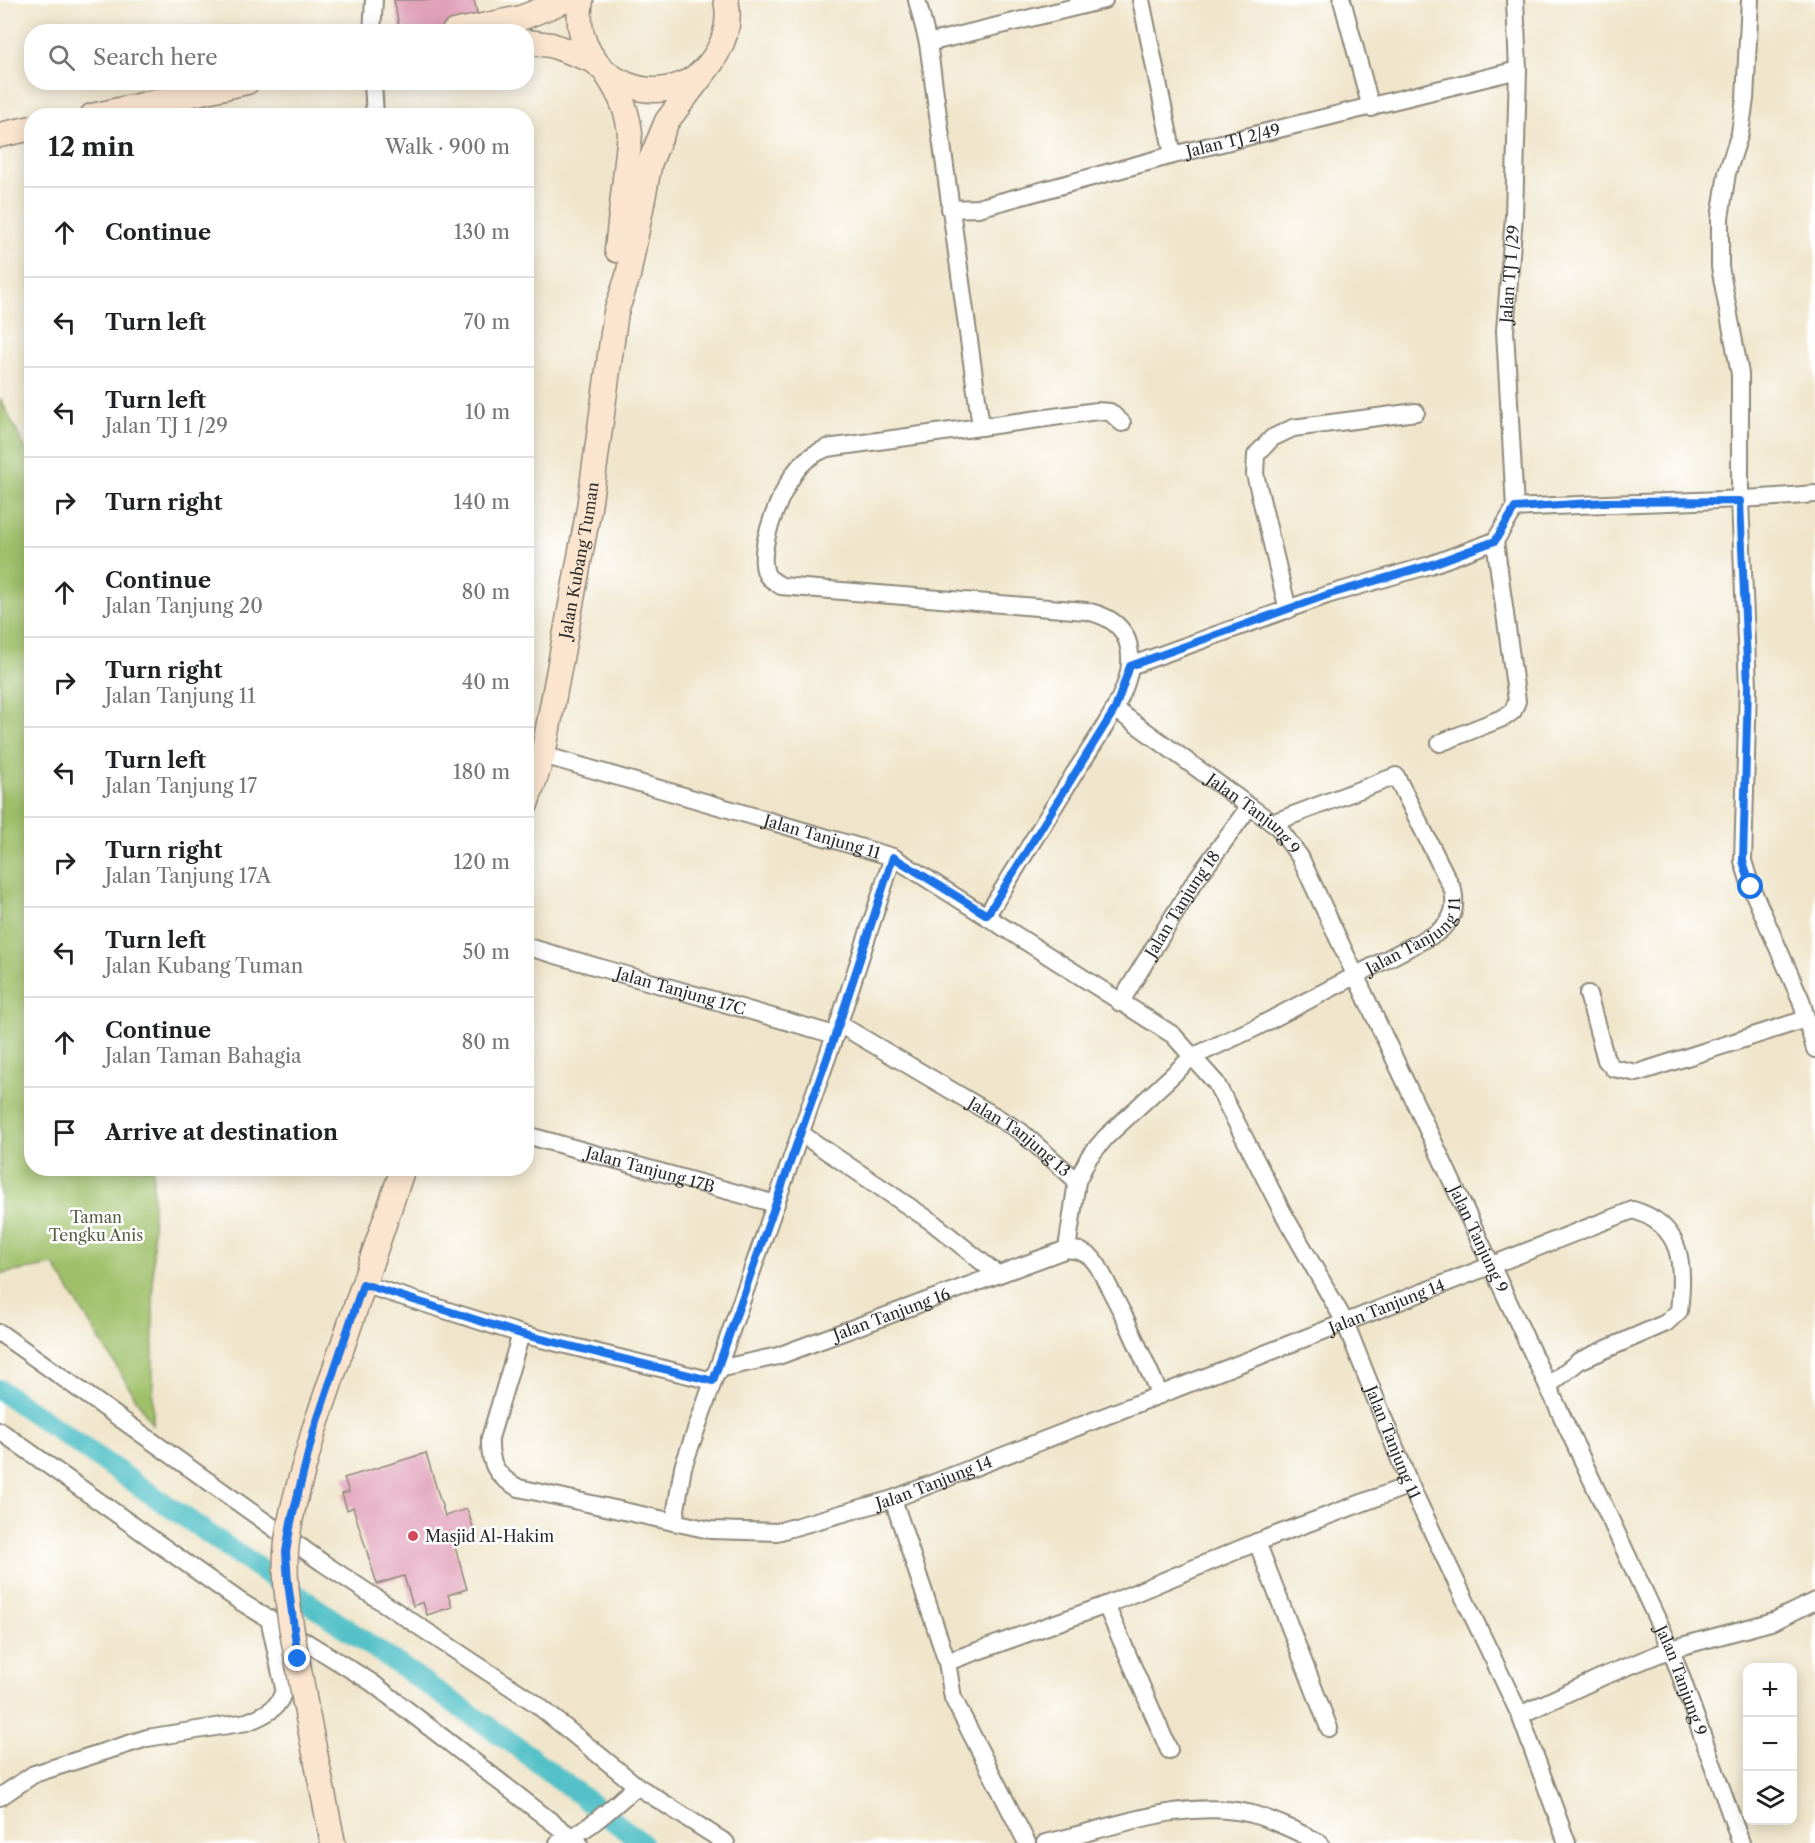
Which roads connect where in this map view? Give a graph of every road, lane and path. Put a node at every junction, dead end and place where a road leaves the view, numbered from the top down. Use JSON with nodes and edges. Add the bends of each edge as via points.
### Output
{"nodes":[{"id":1,"x":374,"y":0,"type":"edge"},
{"id":2,"x":566,"y":0,"type":"edge"},
{"id":3,"x":581,"y":0,"type":"edge"},
{"id":4,"x":726,"y":0,"type":"edge"},
{"id":5,"x":917,"y":0,"type":"edge"},
{"id":6,"x":1104,"y":0,"type":"edge"},
{"id":7,"x":1142,"y":0,"type":"edge"},
{"id":8,"x":1342,"y":0,"type":"edge"},
{"id":9,"x":1515,"y":0,"type":"edge"},
{"id":10,"x":1750,"y":0,"type":"edge"},
{"id":11,"x":372,"y":24,"type":"edge"},
{"id":12,"x":492,"y":24,"type":"edge"},
{"id":13,"x":534,"y":43,"type":"edge"},
{"id":14,"x":928,"y":43,"type":"junction"},
{"id":15,"x":712,"y":62,"type":"junction"},
{"id":16,"x":600,"y":68,"type":"junction"},
{"id":17,"x":1518,"y":70,"type":"junction"},
{"id":18,"x":211,"y":90,"type":"edge"},
{"id":19,"x":373,"y":90,"type":"edge"},
{"id":20,"x":128,"y":108,"type":"edge"},
{"id":21,"x":375,"y":108,"type":"edge"},
{"id":22,"x":1371,"y":108,"type":"junction"},
{"id":23,"x":24,"y":130,"type":"edge"},
{"id":24,"x":0,"y":135,"type":"edge"},
{"id":25,"x":1173,"y":155,"type":"junction"},
{"id":26,"x":950,"y":209,"type":"junction"},
{"id":27,"x":616,"y":312,"type":"junction"},
{"id":28,"x":1416,"y":412,"type":"dead end"},
{"id":29,"x":1122,"y":423,"type":"dead end"},
{"id":30,"x":981,"y":427,"type":"junction"},
{"id":31,"x":1815,"y":494,"type":"edge"},
{"id":32,"x":1740,"y":501,"type":"junction"},
{"id":33,"x":1515,"y":508,"type":"junction"},
{"id":34,"x":1495,"y":541,"type":"junction"},
{"id":35,"x":1288,"y":610,"type":"junction"},
{"id":36,"x":1130,"y":666,"type":"junction"},
{"id":37,"x":1115,"y":709,"type":"junction"},
{"id":38,"x":1440,"y":743,"type":"dead end"},
{"id":39,"x":543,"y":755,"type":"junction"},
{"id":40,"x":534,"y":781,"type":"edge"},
{"id":41,"x":1249,"y":807,"type":"junction"},
{"id":42,"x":1272,"y":823,"type":"junction"},
{"id":43,"x":893,"y":857,"type":"junction"},
{"id":44,"x":987,"y":915,"type":"junction"},
{"id":45,"x":534,"y":949,"type":"edge"},
{"id":46,"x":1357,"y":975,"type":"junction"},
{"id":47,"x":1588,"y":994,"type":"dead end"},
{"id":48,"x":1120,"y":1003,"type":"junction"},
{"id":49,"x":1806,"y":1019,"type":"junction"},
{"id":50,"x":837,"y":1030,"type":"junction"},
{"id":51,"x":1815,"y":1049,"type":"edge"},
{"id":52,"x":1192,"y":1057,"type":"junction"},
{"id":53,"x":800,"y":1133,"type":"junction"},
{"id":54,"x":534,"y":1137,"type":"edge"},
{"id":55,"x":400,"y":1176,"type":"edge"},
{"id":56,"x":1077,"y":1181,"type":"junction"},
{"id":57,"x":776,"y":1204,"type":"junction"},
{"id":58,"x":1066,"y":1249,"type":"junction"},
{"id":59,"x":1492,"y":1265,"type":"junction"},
{"id":60,"x":997,"y":1274,"type":"junction"},
{"id":61,"x":363,"y":1284,"type":"junction"},
{"id":62,"x":1345,"y":1322,"type":"junction"},
{"id":63,"x":521,"y":1334,"type":"junction"},
{"id":64,"x":3,"y":1339,"type":"edge"},
{"id":65,"x":714,"y":1378,"type":"junction"},
{"id":66,"x":1548,"y":1386,"type":"junction"},
{"id":67,"x":1160,"y":1395,"type":"junction"},
{"id":68,"x":0,"y":1431,"type":"edge"},
{"id":69,"x":1410,"y":1485,"type":"junction"},
{"id":70,"x":893,"y":1499,"type":"junction"},
{"id":71,"x":674,"y":1522,"type":"junction"},
{"id":72,"x":1257,"y":1542,"type":"junction"},
{"id":73,"x":1815,"y":1600,"type":"edge"},
{"id":74,"x":1106,"y":1605,"type":"junction"},
{"id":75,"x":268,"y":1618,"type":"junction"},
{"id":76,"x":1671,"y":1649,"type":"junction"},
{"id":77,"x":947,"y":1662,"type":"junction"},
{"id":78,"x":1520,"y":1715,"type":"junction"},
{"id":79,"x":1329,"y":1728,"type":"dead end"},
{"id":80,"x":1169,"y":1750,"type":"dead end"},
{"id":81,"x":636,"y":1786,"type":"junction"},
{"id":82,"x":0,"y":1797,"type":"edge"},
{"id":83,"x":570,"y":1841,"type":"edge"},
{"id":84,"x":333,"y":1843,"type":"edge"},
{"id":85,"x":726,"y":1843,"type":"edge"},
{"id":86,"x":1027,"y":1843,"type":"edge"},
{"id":87,"x":1045,"y":1843,"type":"edge"},
{"id":88,"x":1320,"y":1843,"type":"edge"},
{"id":89,"x":1567,"y":1843,"type":"edge"},
{"id":90,"x":1741,"y":1843,"type":"edge"}],
"edges":[{"from":1,"to":11,"type":"street"},
{"from":2,"to":12,"type":"main road","via":[[521,18]]},
{"from":3,"to":16,"type":"main road","name":"Jalan Kubang Tuman","via":[[578,15],[582,39]]},
{"from":4,"to":15,"type":"main road","via":[[727,26]]},
{"from":5,"to":14,"type":"street"},
{"from":6,"to":14,"type":"street"},
{"from":7,"to":25,"type":"street"},
{"from":8,"to":22,"type":"street"},
{"from":9,"to":17,"type":"street","name":"Jalan TJ 1 /29"},
{"from":10,"to":32,"type":"street","via":[[1745,99],[1720,218],[1720,267],[1740,374]]},
{"from":13,"to":16,"type":"main road","via":[[551,45]]},
{"from":14,"to":26,"type":"street"},
{"from":15,"to":16,"type":"main road","via":[[694,78],[671,88],[647,90],[623,84]]},
{"from":15,"to":27,"type":"main road","name":"Jalan Kubang Tuman","via":[[658,138],[628,276]]},
{"from":16,"to":27,"type":"main road","name":"Jalan Kubang Tuman","via":[[621,96],[630,134],[614,273]]},
{"from":17,"to":22,"type":"street","name":"Jalan TJ 2/49"},
{"from":17,"to":33,"type":"street","name":"Jalan TJ 1 /29","via":[[1514,216],[1505,331]]},
{"from":18,"to":20,"type":"main road"},
{"from":19,"to":21,"type":"street"},
{"from":22,"to":25,"type":"street","name":"Jalan TJ 2/49"},
{"from":23,"to":24,"type":"main road"},
{"from":25,"to":26,"type":"street","name":"Jalan TJ 2/49","via":[[978,208]]},
{"from":26,"to":30,"type":"street"},
{"from":27,"to":39,"type":"main road","name":"Jalan Kubang Tuman","via":[[589,508]]},
{"from":28,"to":35,"type":"street","via":[[1293,428],[1272,438],[1256,455],[1255,474]]},
{"from":29,"to":30,"type":"street","via":[[1110,412],[1097,411]]},
{"from":30,"to":36,"type":"street","via":[[827,448],[810,456],[798,468],[774,515],[762,558],[767,577],[781,586],[1104,615],[1119,626],[1129,645]]},
{"from":31,"to":32,"type":"street"},
{"from":32,"to":33,"type":"street","via":[[1670,500]]},
{"from":32,"to":49,"type":"street","via":[[1748,687],[1743,861]]},
{"from":33,"to":34,"type":"street"},
{"from":34,"to":35,"type":"street"},
{"from":34,"to":38,"type":"street","via":[[1517,701],[1505,717]]},
{"from":35,"to":36,"type":"street"},
{"from":36,"to":37,"type":"street"},
{"from":37,"to":41,"type":"street","name":"Jalan Tanjung 9"},
{"from":37,"to":44,"type":"street"},
{"from":39,"to":40,"type":"main road","name":"Jalan Kubang Tuman"},
{"from":39,"to":43,"type":"street","name":"Jalan Tanjung 11"},
{"from":41,"to":42,"type":"street","name":"Jalan Tanjung 9"},
{"from":41,"to":48,"type":"street","name":"Jalan Tanjung 18","via":[[1193,884]]},
{"from":42,"to":46,"type":"street","name":"Jalan Tanjung 9","via":[[1300,857]]},
{"from":42,"to":46,"type":"street","name":"Jalan Tanjung 11","via":[[1396,777],[1453,890],[1456,905],[1452,918],[1435,934]]},
{"from":43,"to":44,"type":"street","name":"Jalan Tanjung 11"},
{"from":43,"to":50,"type":"street"},
{"from":44,"to":48,"type":"street","name":"Jalan Tanjung 11"},
{"from":45,"to":50,"type":"street","name":"Jalan Tanjung 17C"},
{"from":46,"to":52,"type":"street","name":"Jalan Tanjung 11"},
{"from":46,"to":59,"type":"street","name":"Jalan Tanjung 9"},
{"from":47,"to":49,"type":"street","via":[[1605,1060],[1613,1068],[1637,1073]]},
{"from":48,"to":52,"type":"street","name":"Jalan Tanjung 11","via":[[1173,1035]]},
{"from":49,"to":51,"type":"street"},
{"from":50,"to":53,"type":"street"},
{"from":50,"to":56,"type":"street","name":"Jalan Tanjung 13","via":[[1020,1131]]},
{"from":52,"to":56,"type":"street","via":[[1106,1137],[1089,1157]]},
{"from":52,"to":62,"type":"street","name":"Jalan Tanjung 11","via":[[1216,1083]]},
{"from":53,"to":57,"type":"street"},
{"from":53,"to":60,"type":"street","via":[[932,1222]]},
{"from":54,"to":57,"type":"street","name":"Jalan Tanjung 17B"},
{"from":55,"to":61,"type":"main road"},
{"from":56,"to":58,"type":"street","name":"Jalan Tanjung 13"},
{"from":57,"to":65,"type":"street"},
{"from":58,"to":60,"type":"street","name":"Jalan Tanjung 16"},
{"from":58,"to":67,"type":"street","via":[[1080,1251],[1098,1266]]},
{"from":59,"to":62,"type":"street","name":"Jalan Tanjung 14"},
{"from":59,"to":66,"type":"street","name":"Jalan Tanjung 9"},
{"from":59,"to":66,"type":"street","name":"Jalan Tanjung 14","via":[[1633,1210],[1649,1215],[1665,1227],[1678,1248],[1682,1271],[1679,1311],[1666,1323],[1579,1361]]},
{"from":60,"to":65,"type":"street","name":"Jalan Tanjung 16","via":[[778,1356],[723,1368]]},
{"from":61,"to":63,"type":"street"},
{"from":61,"to":84,"type":"main road","bridge":true,"via":[[314,1430],[286,1552],[305,1703]]},
{"from":62,"to":67,"type":"street","name":"Jalan Tanjung 14"},
{"from":62,"to":69,"type":"street","name":"Jalan Tanjung 11"},
{"from":63,"to":65,"type":"street"},
{"from":63,"to":71,"type":"street","name":"Jalan Tanjung 14","via":[[490,1438],[489,1455],[495,1471],[519,1488]]},
{"from":64,"to":81,"type":"street","via":[[323,1563],[535,1703]]},
{"from":65,"to":71,"type":"street","via":[[683,1467]]},
{"from":66,"to":76,"type":"street","name":"Jalan Tanjung 9"},
{"from":67,"to":70,"type":"street","name":"Jalan Tanjung 14"},
{"from":68,"to":75,"type":"street"},
{"from":69,"to":72,"type":"street"},
{"from":69,"to":78,"type":"street","name":"Jalan Tanjung 11"},
{"from":70,"to":71,"type":"street","name":"Jalan Tanjung 14","via":[[777,1532],[710,1530]]},
{"from":70,"to":77,"type":"street"},
{"from":72,"to":74,"type":"street"},
{"from":72,"to":79,"type":"street"},
{"from":73,"to":76,"type":"street","via":[[1774,1621]]},
{"from":74,"to":77,"type":"street"},
{"from":74,"to":80,"type":"street"},
{"from":75,"to":82,"type":"street","via":[[284,1688],[283,1699],[263,1716],[248,1722],[147,1738],[34,1774]]},
{"from":75,"to":83,"type":"street","via":[[371,1682]]},
{"from":76,"to":78,"type":"street"},
{"from":76,"to":90,"type":"street","name":"Jalan Tanjung 9"},
{"from":77,"to":86,"type":"street","via":[[953,1698],[962,1719]]},
{"from":78,"to":89,"type":"street","name":"Jalan Tanjung 11"},
{"from":81,"to":83,"type":"street"},
{"from":81,"to":85,"type":"street"},
{"from":87,"to":88,"type":"street","via":[[1190,1810],[1253,1814]]}]}
